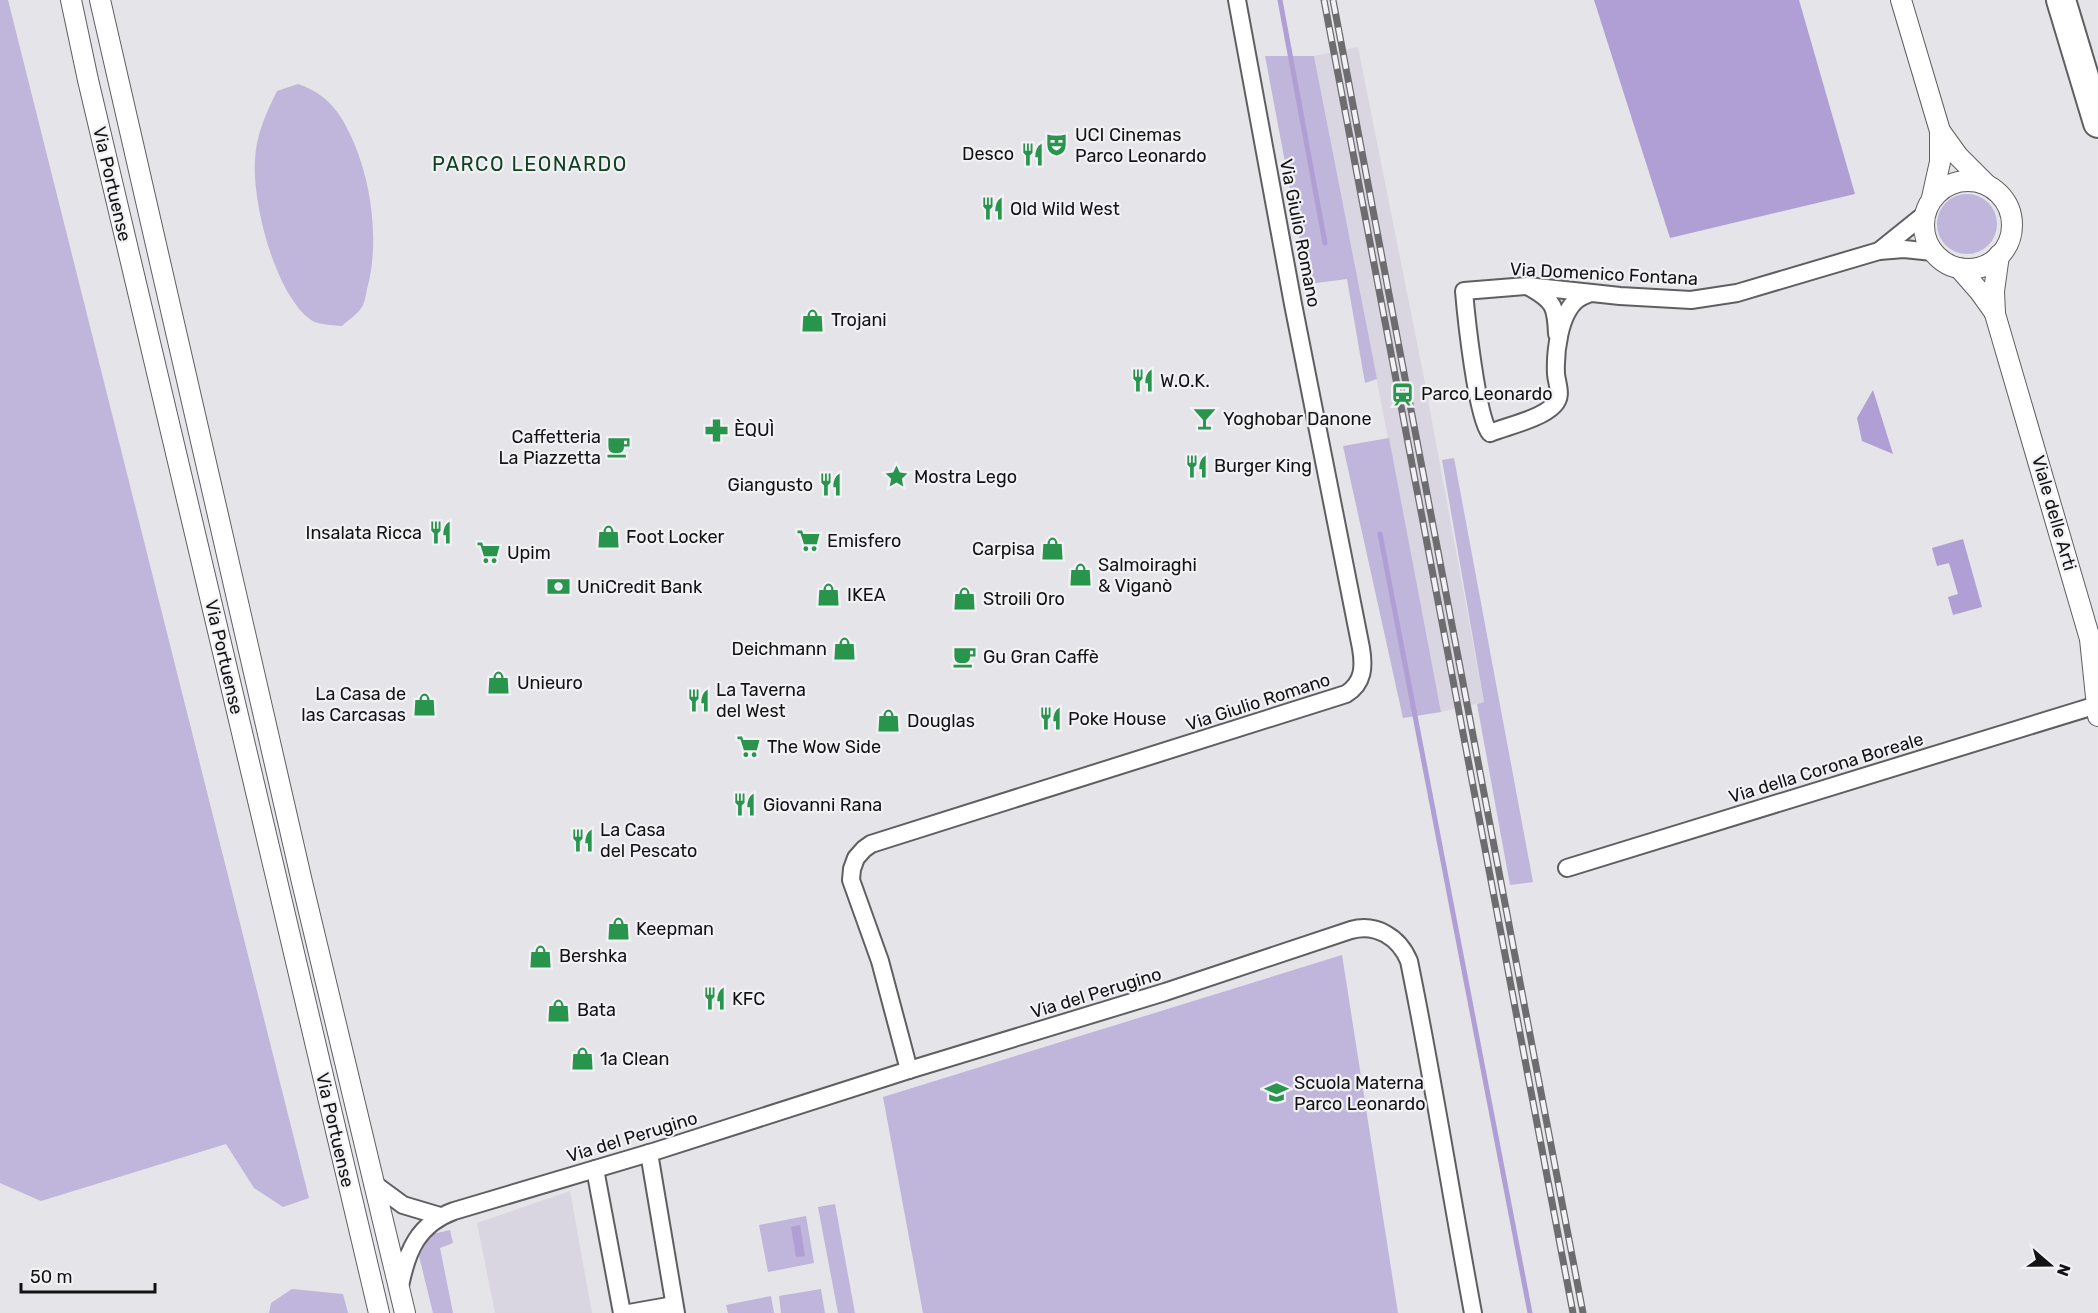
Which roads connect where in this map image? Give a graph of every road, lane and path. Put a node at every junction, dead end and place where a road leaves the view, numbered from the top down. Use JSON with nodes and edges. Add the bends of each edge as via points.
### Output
{"nodes":[{"id":1,"x":71,"y":0,"type":"edge"},
{"id":2,"x":100,"y":0,"type":"edge"},
{"id":3,"x":1237,"y":0,"type":"edge"},
{"id":4,"x":1901,"y":0,"type":"edge"},
{"id":5,"x":2061,"y":0,"type":"edge"},
{"id":6,"x":2098,"y":123,"type":"edge"},
{"id":7,"x":1940,"y":131,"type":"junction"},
{"id":8,"x":1986,"y":184,"type":"junction"},
{"id":9,"x":1928,"y":206,"type":"junction"},
{"id":10,"x":1879,"y":251,"type":"junction"},
{"id":11,"x":1933,"y":252,"type":"junction"},
{"id":12,"x":2000,"y":255,"type":"junction"},
{"id":13,"x":1959,"y":268,"type":"junction"},
{"id":14,"x":1527,"y":286,"type":"junction"},
{"id":15,"x":1590,"y":293,"type":"junction"},
{"id":16,"x":1995,"y":314,"type":"junction"},
{"id":17,"x":1558,"y":337,"type":"junction"},
{"id":18,"x":2097,"y":710,"type":"edge"},
{"id":19,"x":1567,"y":868,"type":"dead end"},
{"id":20,"x":909,"y":1070,"type":"junction"},
{"id":21,"x":649,"y":1153,"type":"junction"},
{"id":22,"x":595,"y":1169,"type":"junction"},
{"id":23,"x":373,"y":1183,"type":"junction"},
{"id":24,"x":440,"y":1216,"type":"junction"},
{"id":25,"x":399,"y":1288,"type":"junction"},
{"id":26,"x":675,"y":1309,"type":"edge"},
{"id":27,"x":379,"y":1313,"type":"edge"},
{"id":28,"x":405,"y":1313,"type":"edge"},
{"id":29,"x":622,"y":1313,"type":"edge"},
{"id":30,"x":629,"y":1313,"type":"edge"},
{"id":31,"x":1473,"y":1313,"type":"edge"}],
"edges":[{"from":1,"to":27,"type":"street","name":"Via Portuense"},
{"from":2,"to":23,"type":"street","name":"Via Portuense"},
{"from":3,"to":20,"type":"street","name":"Via Giulio Romano","via":[[1361,648],[1362,675],[1346,694],[864,849],[853,864],[851,880],[880,961]]},
{"from":4,"to":7,"type":"street"},
{"from":5,"to":6,"type":"highway"},
{"from":7,"to":8,"type":"street"},
{"from":7,"to":9,"type":"street","via":[[1940,162]]},
{"from":8,"to":9,"type":"street","via":[[1971,180],[1955,182],[1939,190]]},
{"from":8,"to":12,"type":"street","via":[[2003,198],[2012,221],[2010,236]]},
{"from":9,"to":10,"type":"street","name":"Via Domenico Fontana"},
{"from":9,"to":11,"type":"street","via":[[1924,233]]},
{"from":10,"to":11,"type":"street","name":"Via Domenico Fontana"},
{"from":10,"to":15,"type":"street","name":"Via Domenico Fontana","via":[[1737,293],[1691,300]]},
{"from":11,"to":13,"type":"street","via":[[1941,261]]},
{"from":12,"to":13,"type":"street","via":[[1978,268]]},
{"from":12,"to":16,"type":"street","name":"Viale delle Arti"},
{"from":13,"to":16,"type":"street","name":"Viale delle Arti"},
{"from":14,"to":15,"type":"street","name":"Via Domenico Fontana"},
{"from":14,"to":17,"type":"street","via":[[1546,296],[1554,306]]},
{"from":14,"to":17,"type":"street","name":"Via Domenico Fontana","via":[[1464,291],[1480,406],[1490,433],[1556,404]]},
{"from":15,"to":17,"type":"street","via":[[1576,300]]},
{"from":16,"to":18,"type":"street","name":"Viale delle Arti","via":[[2090,639]]},
{"from":18,"to":19,"type":"street","name":"Via della Corona Boreale"},
{"from":20,"to":21,"type":"street","name":"Via del Perugino"},
{"from":20,"to":31,"type":"street","name":"Via del Perugino","via":[[1351,930],[1365,928],[1385,933],[1401,946],[1409,961]]},
{"from":21,"to":22,"type":"street","name":"Via del Perugino"},
{"from":21,"to":26,"type":"street"},
{"from":22,"to":24,"type":"street","name":"Via del Perugino"},
{"from":22,"to":29,"type":"street"},
{"from":23,"to":24,"type":"street","via":[[403,1205]]},
{"from":23,"to":25,"type":"street","name":"Via Portuense"},
{"from":24,"to":25,"type":"street","name":"Via del Perugino","via":[[413,1244]]},
{"from":25,"to":28,"type":"street","name":"Via Portuense"},
{"from":26,"to":30,"type":"street"}]}
